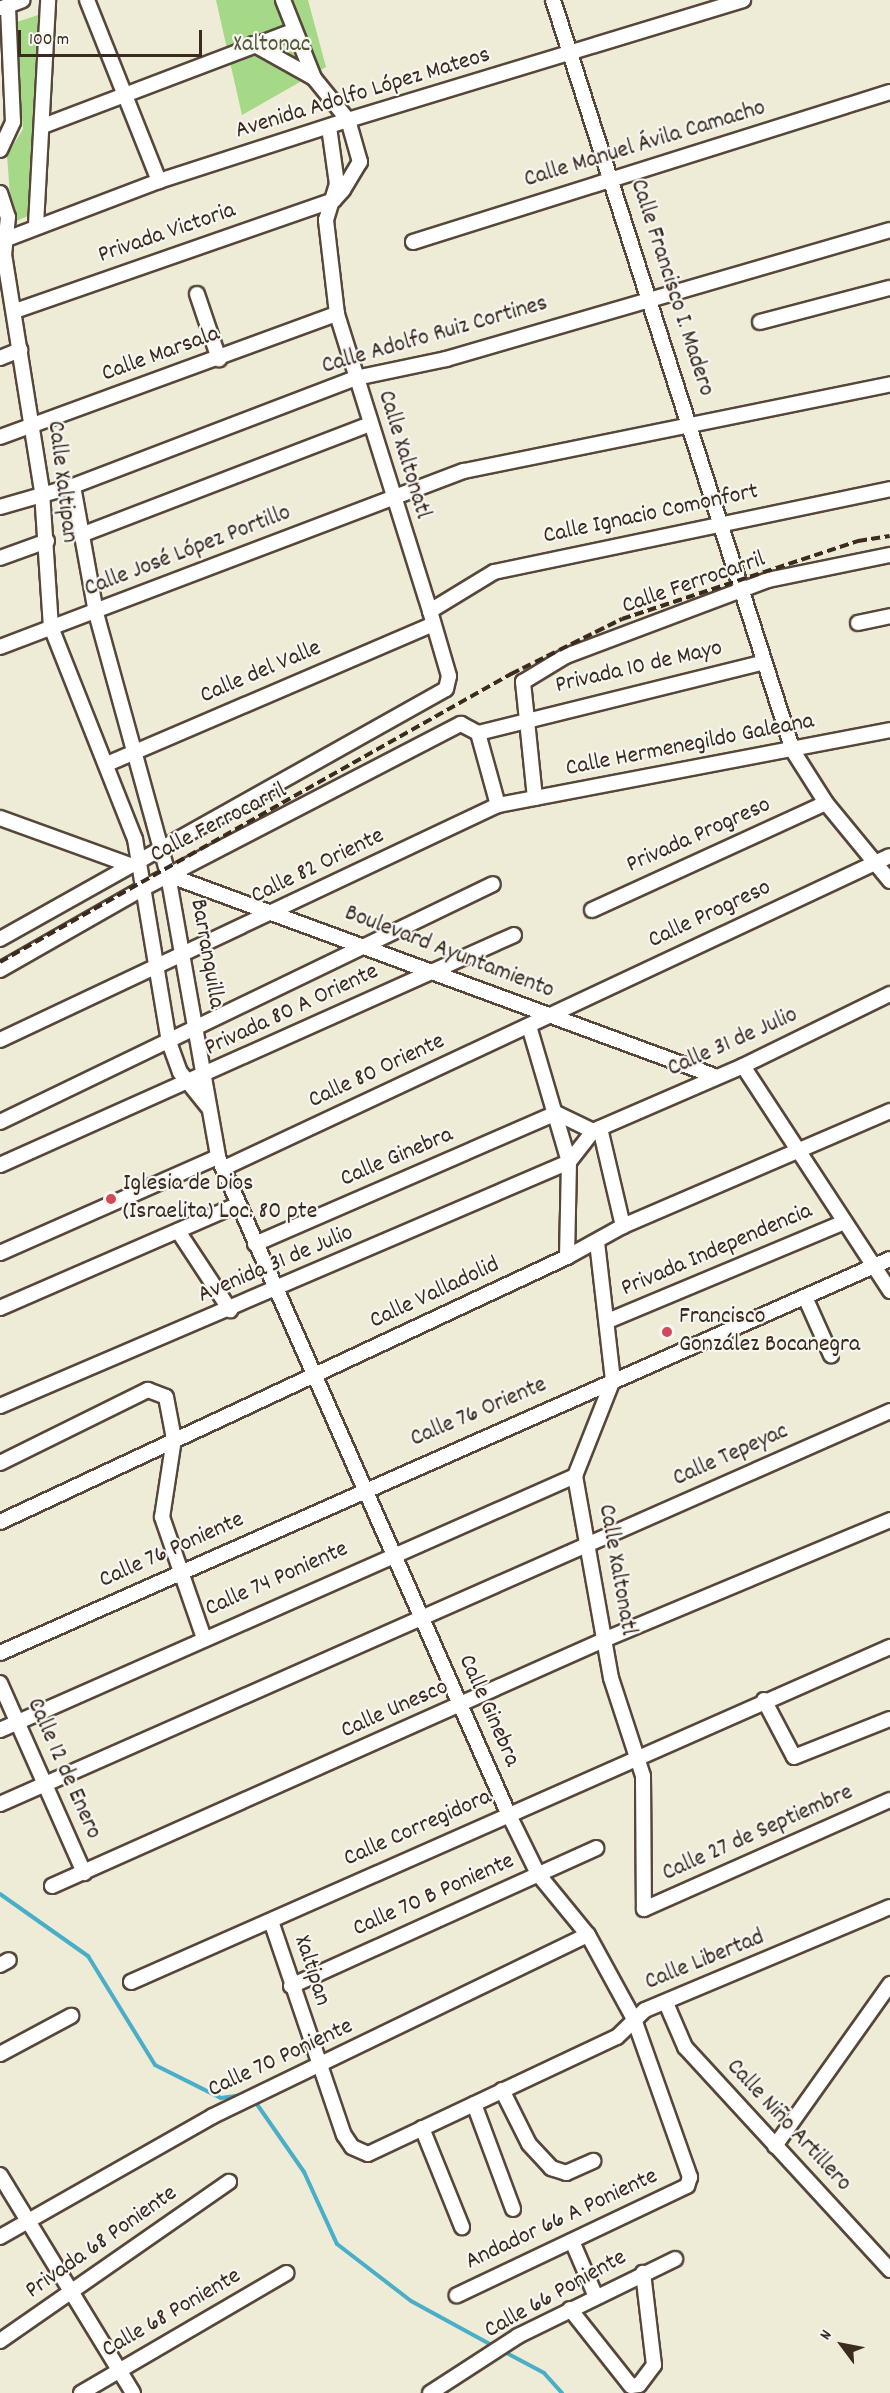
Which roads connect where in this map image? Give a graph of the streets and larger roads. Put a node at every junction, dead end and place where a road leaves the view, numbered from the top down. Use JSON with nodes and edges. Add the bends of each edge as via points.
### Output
{"nodes":[{"id":1,"x":23,"y":0,"type":"edge"},
{"id":2,"x":48,"y":0,"type":"edge"},
{"id":3,"x":87,"y":0,"type":"edge"},
{"id":4,"x":283,"y":0,"type":"edge"},
{"id":5,"x":553,"y":0,"type":"edge"},
{"id":6,"x":743,"y":0,"type":"edge"},
{"id":7,"x":4,"y":8,"type":"edge"},
{"id":8,"x":291,"y":32,"type":"junction"},
{"id":9,"x":253,"y":44,"type":"junction"},
{"id":10,"x":571,"y":55,"type":"junction"},
{"id":11,"x":314,"y":78,"type":"junction"},
{"id":12,"x":890,"y":92,"type":"edge"},
{"id":13,"x":126,"y":95,"type":"junction"},
{"id":14,"x":348,"y":120,"type":"junction"},
{"id":15,"x":43,"y":126,"type":"junction"},
{"id":16,"x":329,"y":127,"type":"junction"},
{"id":17,"x":2,"y":145,"type":"edge"},
{"id":18,"x":612,"y":177,"type":"junction"},
{"id":19,"x":159,"y":181,"type":"junction"},
{"id":20,"x":0,"y":194,"type":"edge"},
{"id":21,"x":333,"y":200,"type":"junction"},
{"id":22,"x":36,"y":225,"type":"junction"},
{"id":23,"x":890,"y":230,"type":"edge"},
{"id":24,"x":4,"y":239,"type":"edge"},
{"id":25,"x":413,"y":242,"type":"dead end"},
{"id":26,"x":890,"y":288,"type":"edge"},
{"id":27,"x":197,"y":294,"type":"dead end"},
{"id":28,"x":651,"y":298,"type":"junction"},
{"id":29,"x":15,"y":311,"type":"junction"},
{"id":30,"x":337,"y":314,"type":"junction"},
{"id":31,"x":760,"y":322,"type":"dead end"},
{"id":32,"x":20,"y":350,"type":"junction"},
{"id":33,"x":0,"y":358,"type":"edge"},
{"id":34,"x":219,"y":359,"type":"junction"},
{"id":35,"x":356,"y":378,"type":"junction"},
{"id":36,"x":890,"y":384,"type":"edge"},
{"id":37,"x":690,"y":422,"type":"junction"},
{"id":38,"x":32,"y":425,"type":"junction"},
{"id":39,"x":368,"y":425,"type":"junction"},
{"id":40,"x":0,"y":437,"type":"edge"},
{"id":41,"x":73,"y":486,"type":"junction"},
{"id":42,"x":890,"y":489,"type":"edge"},
{"id":43,"x":42,"y":492,"type":"junction"},
{"id":44,"x":392,"y":498,"type":"junction"},
{"id":45,"x":0,"y":507,"type":"edge"},
{"id":46,"x":720,"y":523,"type":"junction"},
{"id":47,"x":81,"y":535,"type":"junction"},
{"id":48,"x":47,"y":541,"type":"junction"},
{"id":49,"x":890,"y":555,"type":"edge"},
{"id":50,"x":0,"y":558,"type":"edge"},
{"id":51,"x":740,"y":591,"type":"junction"},
{"id":52,"x":96,"y":613,"type":"junction"},
{"id":53,"x":890,"y":616,"type":"edge"},
{"id":54,"x":431,"y":617,"type":"junction"},
{"id":55,"x":858,"y":623,"type":"dead end"},
{"id":56,"x":51,"y":627,"type":"junction"},
{"id":57,"x":0,"y":647,"type":"edge"},
{"id":58,"x":765,"y":662,"type":"junction"},
{"id":59,"x":523,"y":718,"type":"junction"},
{"id":60,"x":890,"y":730,"type":"edge"},
{"id":61,"x":478,"y":733,"type":"junction"},
{"id":62,"x":793,"y":751,"type":"junction"},
{"id":63,"x":132,"y":753,"type":"junction"},
{"id":64,"x":107,"y":764,"type":"junction"},
{"id":65,"x":535,"y":798,"type":"junction"},
{"id":66,"x":826,"y":803,"type":"junction"},
{"id":67,"x":498,"y":805,"type":"junction"},
{"id":68,"x":0,"y":818,"type":"edge"},
{"id":69,"x":162,"y":850,"type":"junction"},
{"id":70,"x":890,"y":856,"type":"edge"},
{"id":71,"x":875,"y":862,"type":"junction"},
{"id":72,"x":135,"y":863,"type":"junction"},
{"id":73,"x":168,"y":875,"type":"junction"},
{"id":74,"x":890,"y":881,"type":"edge"},
{"id":75,"x":493,"y":884,"type":"dead end"},
{"id":76,"x":144,"y":888,"type":"junction"},
{"id":77,"x":592,"y":909,"type":"dead end"},
{"id":78,"x":274,"y":913,"type":"junction"},
{"id":79,"x":514,"y":935,"type":"dead end"},
{"id":80,"x":0,"y":939,"type":"edge"},
{"id":81,"x":366,"y":945,"type":"junction"},
{"id":82,"x":183,"y":955,"type":"junction"},
{"id":83,"x":156,"y":968,"type":"junction"},
{"id":84,"x":0,"y":970,"type":"edge"},
{"id":85,"x":435,"y":970,"type":"junction"},
{"id":86,"x":890,"y":994,"type":"edge"},
{"id":87,"x":549,"y":1016,"type":"junction"},
{"id":88,"x":529,"y":1026,"type":"junction"},
{"id":89,"x":196,"y":1028,"type":"junction"},
{"id":90,"x":0,"y":1040,"type":"edge"},
{"id":91,"x":169,"y":1042,"type":"junction"},
{"id":92,"x":743,"y":1066,"type":"junction"},
{"id":93,"x":712,"y":1075,"type":"junction"},
{"id":94,"x":206,"y":1076,"type":"junction"},
{"id":95,"x":188,"y":1082,"type":"junction"},
{"id":96,"x":208,"y":1107,"type":"junction"},
{"id":97,"x":890,"y":1111,"type":"edge"},
{"id":98,"x":556,"y":1113,"type":"junction"},
{"id":99,"x":0,"y":1122,"type":"edge"},
{"id":100,"x":597,"y":1129,"type":"junction"},
{"id":101,"x":801,"y":1149,"type":"junction"},
{"id":102,"x":568,"y":1162,"type":"junction"},
{"id":103,"x":221,"y":1163,"type":"junction"},
{"id":104,"x":0,"y":1165,"type":"edge"},
{"id":105,"x":237,"y":1205,"type":"junction"},
{"id":106,"x":842,"y":1223,"type":"junction"},
{"id":107,"x":622,"y":1226,"type":"junction"},
{"id":108,"x":178,"y":1231,"type":"junction"},
{"id":109,"x":597,"y":1242,"type":"junction"},
{"id":110,"x":255,"y":1244,"type":"junction"},
{"id":111,"x":0,"y":1253,"type":"edge"},
{"id":112,"x":567,"y":1257,"type":"junction"},
{"id":113,"x":890,"y":1259,"type":"edge"},
{"id":114,"x":873,"y":1266,"type":"junction"},
{"id":115,"x":890,"y":1291,"type":"edge"},
{"id":116,"x":275,"y":1292,"type":"junction"},
{"id":117,"x":805,"y":1297,"type":"junction"},
{"id":118,"x":0,"y":1308,"type":"edge"},
{"id":119,"x":230,"y":1311,"type":"junction"},
{"id":120,"x":610,"y":1320,"type":"junction"},
{"id":121,"x":831,"y":1355,"type":"dead end"},
{"id":122,"x":313,"y":1374,"type":"junction"},
{"id":123,"x":613,"y":1380,"type":"junction"},
{"id":124,"x":0,"y":1406,"type":"edge"},
{"id":125,"x":890,"y":1411,"type":"edge"},
{"id":126,"x":174,"y":1439,"type":"junction"},
{"id":127,"x":0,"y":1463,"type":"edge"},
{"id":128,"x":575,"y":1476,"type":"junction"},
{"id":129,"x":362,"y":1488,"type":"junction"},
{"id":130,"x":890,"y":1520,"type":"edge"},
{"id":131,"x":0,"y":1522,"type":"edge"},
{"id":132,"x":590,"y":1543,"type":"junction"},
{"id":133,"x":391,"y":1554,"type":"junction"},
{"id":134,"x":180,"y":1572,"type":"junction"},
{"id":135,"x":422,"y":1618,"type":"junction"},
{"id":136,"x":204,"y":1638,"type":"junction"},
{"id":137,"x":606,"y":1640,"type":"junction"},
{"id":138,"x":890,"y":1647,"type":"edge"},
{"id":139,"x":0,"y":1653,"type":"edge"},
{"id":140,"x":0,"y":1683,"type":"edge"},
{"id":141,"x":764,"y":1700,"type":"junction"},
{"id":142,"x":461,"y":1705,"type":"junction"},
{"id":143,"x":890,"y":1719,"type":"edge"},
{"id":144,"x":17,"y":1722,"type":"junction"},
{"id":145,"x":0,"y":1730,"type":"edge"},
{"id":146,"x":638,"y":1755,"type":"junction"},
{"id":147,"x":44,"y":1783,"type":"junction"},
{"id":148,"x":890,"y":1800,"type":"edge"},
{"id":149,"x":0,"y":1804,"type":"edge"},
{"id":150,"x":508,"y":1813,"type":"junction"},
{"id":151,"x":596,"y":1848,"type":"dead end"},
{"id":152,"x":84,"y":1873,"type":"junction"},
{"id":153,"x":538,"y":1874,"type":"junction"},
{"id":154,"x":52,"y":1886,"type":"dead end"},
{"id":155,"x":890,"y":1907,"type":"edge"},
{"id":156,"x":644,"y":1908,"type":"joint"},
{"id":157,"x":271,"y":1921,"type":"junction"},
{"id":158,"x":588,"y":1935,"type":"junction"},
{"id":159,"x":131,"y":1982,"type":"dead end"},
{"id":160,"x":890,"y":1984,"type":"edge"},
{"id":161,"x":291,"y":1986,"type":"junction"},
{"id":162,"x":666,"y":2003,"type":"junction"},
{"id":163,"x":70,"y":2016,"type":"dead end"},
{"id":164,"x":634,"y":2019,"type":"junction"},
{"id":165,"x":0,"y":2054,"type":"edge"},
{"id":166,"x":321,"y":2065,"type":"junction"},
{"id":167,"x":502,"y":2090,"type":"junction"},
{"id":168,"x":474,"y":2104,"type":"junction"},
{"id":169,"x":422,"y":2128,"type":"junction"},
{"id":170,"x":775,"y":2146,"type":"junction"},
{"id":171,"x":384,"y":2147,"type":"joint"},
{"id":172,"x":593,"y":2161,"type":"dead end"},
{"id":173,"x":0,"y":2175,"type":"edge"},
{"id":174,"x":229,"y":2181,"type":"dead end"},
{"id":175,"x":687,"y":2186,"type":"joint"},
{"id":176,"x":513,"y":2209,"type":"dead end"},
{"id":177,"x":28,"y":2221,"type":"junction"},
{"id":178,"x":462,"y":2227,"type":"dead end"},
{"id":179,"x":0,"y":2237,"type":"edge"},
{"id":180,"x":572,"y":2241,"type":"junction"},
{"id":181,"x":675,"y":2259,"type":"dead end"},
{"id":182,"x":890,"y":2270,"type":"edge"},
{"id":183,"x":286,"y":2273,"type":"dead end"},
{"id":184,"x":643,"y":2273,"type":"junction"},
{"id":185,"x":72,"y":2292,"type":"junction"},
{"id":186,"x":457,"y":2295,"type":"dead end"},
{"id":187,"x":596,"y":2297,"type":"junction"},
{"id":188,"x":570,"y":2309,"type":"junction"},
{"id":189,"x":0,"y":2341,"type":"edge"},
{"id":190,"x":119,"y":2372,"type":"junction"},
{"id":191,"x":81,"y":2393,"type":"edge"},
{"id":192,"x":133,"y":2393,"type":"edge"},
{"id":193,"x":430,"y":2393,"type":"edge"}],
"edges":[{"from":1,"to":7,"type":"street"},
{"from":2,"to":15,"type":"street"},
{"from":3,"to":13,"type":"street"},
{"from":4,"to":8,"type":"street"},
{"from":5,"to":10,"type":"street","name":"Calle Francisco I. Madero"},
{"from":6,"to":10,"type":"street","name":"Avenida Adolfo López Mateos"},
{"from":7,"to":17,"type":"street","via":[[14,108]]},
{"from":8,"to":9,"type":"street"},
{"from":8,"to":11,"type":"street"},
{"from":9,"to":11,"type":"street"},
{"from":9,"to":13,"type":"street"},
{"from":10,"to":14,"type":"street","name":"Avenida Adolfo López Mateos"},
{"from":10,"to":18,"type":"street","name":"Calle Francisco I. Madero"},
{"from":11,"to":14,"type":"street"},
{"from":12,"to":18,"type":"street","name":"Calle Manuel Ávila Camacho"},
{"from":13,"to":15,"type":"street"},
{"from":13,"to":19,"type":"street"},
{"from":14,"to":16,"type":"street","name":"Avenida Adolfo López Mateos"},
{"from":14,"to":21,"type":"street","via":[[360,162]]},
{"from":15,"to":22,"type":"street"},
{"from":16,"to":19,"type":"street","name":"Avenida Adolfo López Mateos"},
{"from":16,"to":21,"type":"street","name":"Calle Xaltonatl","via":[[338,166]]},
{"from":18,"to":25,"type":"street","name":"Calle Manuel Ávila Camacho"},
{"from":18,"to":28,"type":"street","name":"Calle Francisco I. Madero"},
{"from":19,"to":22,"type":"street","name":"Avenida Adolfo López Mateos"},
{"from":20,"to":24,"type":"street","name":"Calle Xaltipan","via":[[8,217]]},
{"from":21,"to":29,"type":"street","name":"Privada Victoria"},
{"from":21,"to":30,"type":"street","name":"Calle Xaltonatl","via":[[326,220]]},
{"from":22,"to":24,"type":"street","name":"Avenida Adolfo López Mateos"},
{"from":23,"to":28,"type":"street","name":"Calle Adolfo Ruiz Cortines"},
{"from":24,"to":29,"type":"street","name":"Calle Xaltipan"},
{"from":26,"to":31,"type":"street"},
{"from":27,"to":34,"type":"street"},
{"from":28,"to":35,"type":"street","name":"Calle Adolfo Ruiz Cortines","via":[[446,359]]},
{"from":28,"to":37,"type":"street","name":"Calle Francisco I. Madero"},
{"from":29,"to":32,"type":"street","name":"Calle Xaltipan"},
{"from":30,"to":34,"type":"street","name":"Calle Marsala"},
{"from":30,"to":35,"type":"street","name":"Calle Xaltonatl"},
{"from":32,"to":33,"type":"street"},
{"from":32,"to":38,"type":"street","name":"Calle Xaltipan"},
{"from":34,"to":38,"type":"street","name":"Calle Marsala"},
{"from":35,"to":39,"type":"street","name":"Calle Xaltonatl"},
{"from":35,"to":41,"type":"street","name":"Calle Adolfo Ruiz Cortines"},
{"from":36,"to":37,"type":"street","name":"Calle José López Portillo"},
{"from":37,"to":44,"type":"street","name":"Calle José López Portillo","via":[[464,471]]},
{"from":37,"to":46,"type":"street","name":"Calle Francisco I. Madero"},
{"from":38,"to":40,"type":"street","name":"Calle Marsala"},
{"from":38,"to":43,"type":"street","name":"Calle Xaltipan"},
{"from":39,"to":44,"type":"street","name":"Calle Xaltonatl"},
{"from":39,"to":47,"type":"street"},
{"from":41,"to":43,"type":"street","name":"Calle Adolfo Ruiz Cortines"},
{"from":41,"to":47,"type":"street","name":"Barranquilla"},
{"from":42,"to":46,"type":"street","name":"Calle Ignacio Comonfort"},
{"from":43,"to":45,"type":"street","name":"Calle Adolfo Ruiz Cortines"},
{"from":43,"to":48,"type":"street","name":"Calle Xaltipan"},
{"from":44,"to":52,"type":"street","name":"Calle José López Portillo"},
{"from":44,"to":54,"type":"street","name":"Calle Xaltonatl"},
{"from":46,"to":51,"type":"street","name":"Calle Francisco I. Madero"},
{"from":46,"to":54,"type":"street","name":"Calle Ignacio Comonfort","via":[[494,572]]},
{"from":47,"to":52,"type":"street","name":"Barranquilla"},
{"from":48,"to":50,"type":"street"},
{"from":48,"to":56,"type":"street","name":"Calle Xaltipan"},
{"from":49,"to":51,"type":"street","name":"Calle Ferrocarril","via":[[768,580]]},
{"from":51,"to":58,"type":"street","name":"Calle Francisco I. Madero"},
{"from":51,"to":59,"type":"street","name":"Calle Ferrocarril","via":[[566,656],[523,682]]},
{"from":52,"to":56,"type":"street","name":"Calle José López Portillo"},
{"from":52,"to":63,"type":"street","name":"Barranquilla"},
{"from":53,"to":55,"type":"street"},
{"from":54,"to":63,"type":"street","name":"Calle del Valle"},
{"from":54,"to":69,"type":"street","name":"Calle Xaltonatl","via":[[449,676],[446,689]]},
{"from":56,"to":57,"type":"street","name":"Calle José López Portillo"},
{"from":56,"to":64,"type":"street","name":"Calle Xaltipan"},
{"from":58,"to":59,"type":"street","name":"Privada 10 de Mayo"},
{"from":58,"to":62,"type":"street","name":"Calle Francisco I. Madero"},
{"from":59,"to":61,"type":"street","name":"Privada 10 de Mayo"},
{"from":59,"to":65,"type":"street"},
{"from":60,"to":62,"type":"street","name":"Calle Hermenegildo Galeana"},
{"from":61,"to":67,"type":"street"},
{"from":61,"to":73,"type":"street","name":"Calle Ferrocarril","via":[[461,724]]},
{"from":62,"to":65,"type":"street","name":"Calle Hermenegildo Galeana"},
{"from":62,"to":66,"type":"street","name":"Calle Francisco I. Madero"},
{"from":63,"to":64,"type":"street","name":"Calle del Valle"},
{"from":63,"to":69,"type":"street","name":"Barranquilla"},
{"from":64,"to":72,"type":"street","name":"Calle Xaltipan"},
{"from":65,"to":67,"type":"street","name":"Calle Hermenegildo Galeana"},
{"from":66,"to":71,"type":"street","name":"Calle Francisco I. Madero"},
{"from":66,"to":77,"type":"street","name":"Privada Progreso"},
{"from":67,"to":78,"type":"street","name":"Calle 82 Oriente"},
{"from":68,"to":72,"type":"street"},
{"from":69,"to":72,"type":"street"},
{"from":69,"to":73,"type":"street","name":"Barranquilla"},
{"from":70,"to":71,"type":"street","name":"Calle Progreso"},
{"from":71,"to":74,"type":"street","name":"Calle Francisco I. Madero"},
{"from":71,"to":87,"type":"street","name":"Calle Progreso"},
{"from":72,"to":76,"type":"street","name":"Calle Xaltipan"},
{"from":72,"to":80,"type":"street"},
{"from":73,"to":76,"type":"street","name":"Calle Ferrocarril"},
{"from":73,"to":78,"type":"street","name":"Boulevard Ayuntamiento"},
{"from":73,"to":82,"type":"street","name":"Barranquilla"},
{"from":75,"to":81,"type":"street"},
{"from":76,"to":83,"type":"street","name":"Calle Ginebra"},
{"from":76,"to":84,"type":"street","name":"Calle Ferrocarril"},
{"from":78,"to":81,"type":"street","name":"Boulevard Ayuntamiento"},
{"from":78,"to":82,"type":"street","name":"Calle 82 Oriente"},
{"from":79,"to":85,"type":"street","name":"Privada 80 A Oriente"},
{"from":81,"to":85,"type":"street","name":"Boulevard Ayuntamiento"},
{"from":81,"to":89,"type":"street"},
{"from":82,"to":83,"type":"street","name":"Calle 82 Oriente"},
{"from":82,"to":89,"type":"street","name":"Barranquilla"},
{"from":83,"to":90,"type":"street","name":"Calle 82 Oriente"},
{"from":83,"to":91,"type":"street","name":"Calle Ginebra"},
{"from":85,"to":87,"type":"street","name":"Boulevard Ayuntamiento"},
{"from":85,"to":94,"type":"street","name":"Privada 80 A Oriente"},
{"from":86,"to":92,"type":"street","name":"Calle 31 de Julio"},
{"from":87,"to":88,"type":"street","name":"Calle 80 Oriente"},
{"from":87,"to":93,"type":"street","name":"Boulevard Ayuntamiento"},
{"from":88,"to":98,"type":"street"},
{"from":88,"to":103,"type":"street","name":"Calle 80 Oriente"},
{"from":89,"to":91,"type":"street"},
{"from":89,"to":94,"type":"street","name":"Barranquilla"},
{"from":91,"to":95,"type":"street","name":"Calle Ginebra"},
{"from":91,"to":99,"type":"street"},
{"from":92,"to":93,"type":"street","name":"Calle 31 de Julio"},
{"from":92,"to":101,"type":"street"},
{"from":93,"to":100,"type":"street","name":"Calle 31 de Julio"},
{"from":94,"to":95,"type":"street","name":"Privada 80 A Oriente"},
{"from":94,"to":96,"type":"street","name":"Calle Ginebra"},
{"from":95,"to":96,"type":"street","name":"Calle Ginebra"},
{"from":95,"to":104,"type":"street","name":"Privada 80 A Oriente"},
{"from":96,"to":103,"type":"street","name":"Calle Ginebra"},
{"from":97,"to":101,"type":"street","name":"Calle Valladolid"},
{"from":98,"to":100,"type":"street"},
{"from":98,"to":102,"type":"street"},
{"from":98,"to":110,"type":"street","name":"Calle Ginebra"},
{"from":100,"to":102,"type":"street","name":"Calle 31 de Julio"},
{"from":100,"to":107,"type":"street"},
{"from":101,"to":106,"type":"street"},
{"from":101,"to":107,"type":"street","name":"Calle Valladolid"},
{"from":102,"to":112,"type":"street"},
{"from":102,"to":116,"type":"street","name":"Avenida 31 de Julio"},
{"from":103,"to":105,"type":"street","name":"Calle Ginebra"},
{"from":103,"to":111,"type":"street","name":"Calle 80 Oriente"},
{"from":105,"to":108,"type":"street"},
{"from":105,"to":110,"type":"street","name":"Calle Ginebra"},
{"from":106,"to":114,"type":"street"},
{"from":106,"to":120,"type":"street","name":"Privada Independencia"},
{"from":107,"to":109,"type":"street","name":"Calle Valladolid"},
{"from":108,"to":118,"type":"street"},
{"from":108,"to":119,"type":"street"},
{"from":109,"to":112,"type":"street","name":"Calle Valladolid"},
{"from":109,"to":120,"type":"street","name":"Calle Xaltonatl"},
{"from":110,"to":116,"type":"street","name":"Calle Ginebra"},
{"from":112,"to":122,"type":"street","name":"Calle Valladolid"},
{"from":113,"to":114,"type":"street","name":"Calle 76 Oriente"},
{"from":114,"to":115,"type":"street"},
{"from":114,"to":117,"type":"street","name":"Calle 76 Oriente"},
{"from":116,"to":119,"type":"street","name":"Avenida 31 de Julio"},
{"from":116,"to":122,"type":"street","name":"Calle Ginebra"},
{"from":117,"to":121,"type":"street"},
{"from":117,"to":123,"type":"street","name":"Calle 76 Oriente"},
{"from":119,"to":124,"type":"street","name":"Avenida 31 de Julio"},
{"from":120,"to":123,"type":"street","name":"Calle Xaltonatl"},
{"from":122,"to":126,"type":"street","name":"Calle Valladolid"},
{"from":122,"to":129,"type":"street","name":"Calle Ginebra"},
{"from":123,"to":128,"type":"street","name":"Calle Xaltonatl"},
{"from":123,"to":129,"type":"street","name":"Calle 76 Oriente"},
{"from":125,"to":132,"type":"street","name":"Calle Tepeyac"},
{"from":126,"to":127,"type":"street","via":[[166,1397],[148,1390]]},
{"from":126,"to":131,"type":"street","name":"Calle Valladolid"},
{"from":126,"to":134,"type":"street","via":[[162,1517]]},
{"from":128,"to":132,"type":"street","name":"Calle Xaltonatl"},
{"from":128,"to":133,"type":"street","name":"Calle 74 Poniente"},
{"from":129,"to":133,"type":"street","name":"Calle Ginebra"},
{"from":129,"to":134,"type":"street","name":"Calle 76 Poniente"},
{"from":130,"to":137,"type":"street","name":"Calle Unesco"},
{"from":132,"to":135,"type":"street","name":"Calle Tepeyac"},
{"from":132,"to":137,"type":"street","name":"Calle Xaltonatl"},
{"from":133,"to":135,"type":"street","name":"Calle Ginebra"},
{"from":133,"to":136,"type":"street","name":"Calle 74 Poniente"},
{"from":134,"to":136,"type":"street"},
{"from":134,"to":139,"type":"street","name":"Calle 76 Poniente"},
{"from":135,"to":142,"type":"street","name":"Calle Ginebra"},
{"from":135,"to":147,"type":"street"},
{"from":136,"to":144,"type":"street","name":"Calle 74 Poniente"},
{"from":137,"to":142,"type":"street","name":"Calle Unesco"},
{"from":137,"to":146,"type":"street","name":"Calle Xaltonatl","via":[[616,1701]]},
{"from":138,"to":141,"type":"street","name":"Calle Corregidora"},
{"from":140,"to":144,"type":"street","name":"Calle 12 de Enero"},
{"from":141,"to":143,"type":"street","via":[[794,1757]]},
{"from":141,"to":146,"type":"street","name":"Calle Corregidora"},
{"from":142,"to":150,"type":"street","name":"Calle Ginebra"},
{"from":142,"to":152,"type":"street","name":"Calle Unesco"},
{"from":144,"to":145,"type":"street","name":"Calle 74 Poniente"},
{"from":144,"to":147,"type":"street","name":"Calle 12 de Enero"},
{"from":146,"to":150,"type":"street","name":"Calle Corregidora"},
{"from":146,"to":156,"type":"street","name":"Calle Xaltonatl","via":[[647,1821]]},
{"from":147,"to":149,"type":"street"},
{"from":147,"to":152,"type":"street","name":"Calle 12 de Enero"},
{"from":148,"to":156,"type":"street","name":"Calle 27 de Septiembre"},
{"from":150,"to":153,"type":"street","name":"Calle Ginebra"},
{"from":150,"to":157,"type":"street","name":"Calle Corregidora"},
{"from":151,"to":153,"type":"street","name":"Calle 70 B Poniente"},
{"from":152,"to":154,"type":"street","name":"Calle Unesco"},
{"from":153,"to":158,"type":"street","name":"Calle Ginebra"},
{"from":153,"to":161,"type":"street","name":"Calle 70 B Poniente"},
{"from":155,"to":162,"type":"street","name":"Calle Libertad"},
{"from":157,"to":159,"type":"street","name":"Calle Corregidora"},
{"from":157,"to":161,"type":"street","name":"Xaltipan"},
{"from":158,"to":164,"type":"street","name":"Calle Ginebra"},
{"from":158,"to":166,"type":"street","name":"Calle 70 Poniente"},
{"from":160,"to":170,"type":"street"},
{"from":161,"to":166,"type":"street","name":"Xaltipan"},
{"from":162,"to":164,"type":"street","name":"Calle Libertad"},
{"from":162,"to":170,"type":"street","name":"Calle Niño Artillero","via":[[685,2047]]},
{"from":163,"to":165,"type":"street"},
{"from":164,"to":167,"type":"street","name":"Calle Libertad","via":[[617,2037]]},
{"from":164,"to":175,"type":"street","name":"Calle Ginebra","via":[[690,2177]]},
{"from":166,"to":171,"type":"street","name":"Xaltipan","via":[[332,2104],[352,2147],[368,2154]]},
{"from":166,"to":177,"type":"street","name":"Calle 70 Poniente","via":[[213,2116]]},
{"from":167,"to":168,"type":"street","name":"Calle Libertad"},
{"from":167,"to":172,"type":"street","via":[[529,2144],[551,2168],[566,2172]]},
{"from":168,"to":169,"type":"street","name":"Calle Libertad"},
{"from":168,"to":176,"type":"street"},
{"from":169,"to":171,"type":"street","name":"Calle Libertad"},
{"from":169,"to":178,"type":"street"},
{"from":170,"to":182,"type":"street","name":"Calle Niño Artillero"},
{"from":173,"to":177,"type":"street"},
{"from":174,"to":185,"type":"street","name":"Privada 68 Poniente"},
{"from":175,"to":180,"type":"street","name":"Andador 66 A Poniente"},
{"from":177,"to":179,"type":"street","name":"Calle 70 Poniente"},
{"from":177,"to":185,"type":"street"},
{"from":180,"to":186,"type":"street","name":"Andador 66 A Poniente"},
{"from":180,"to":187,"type":"street"},
{"from":181,"to":184,"type":"street","name":"Calle 66 Poniente"},
{"from":183,"to":190,"type":"street","name":"Calle 68 Poniente"},
{"from":184,"to":187,"type":"street","name":"Calle 66 Poniente"},
{"from":184,"to":188,"type":"street","via":[[654,2365],[639,2385],[631,2386]]},
{"from":185,"to":189,"type":"street","name":"Privada 68 Poniente"},
{"from":185,"to":190,"type":"street"},
{"from":187,"to":188,"type":"street","name":"Calle 66 Poniente"},
{"from":188,"to":193,"type":"street","name":"Calle 66 Poniente","via":[[518,2336]]},
{"from":190,"to":191,"type":"street","name":"Calle 68 Poniente"},
{"from":190,"to":192,"type":"street"}]}
